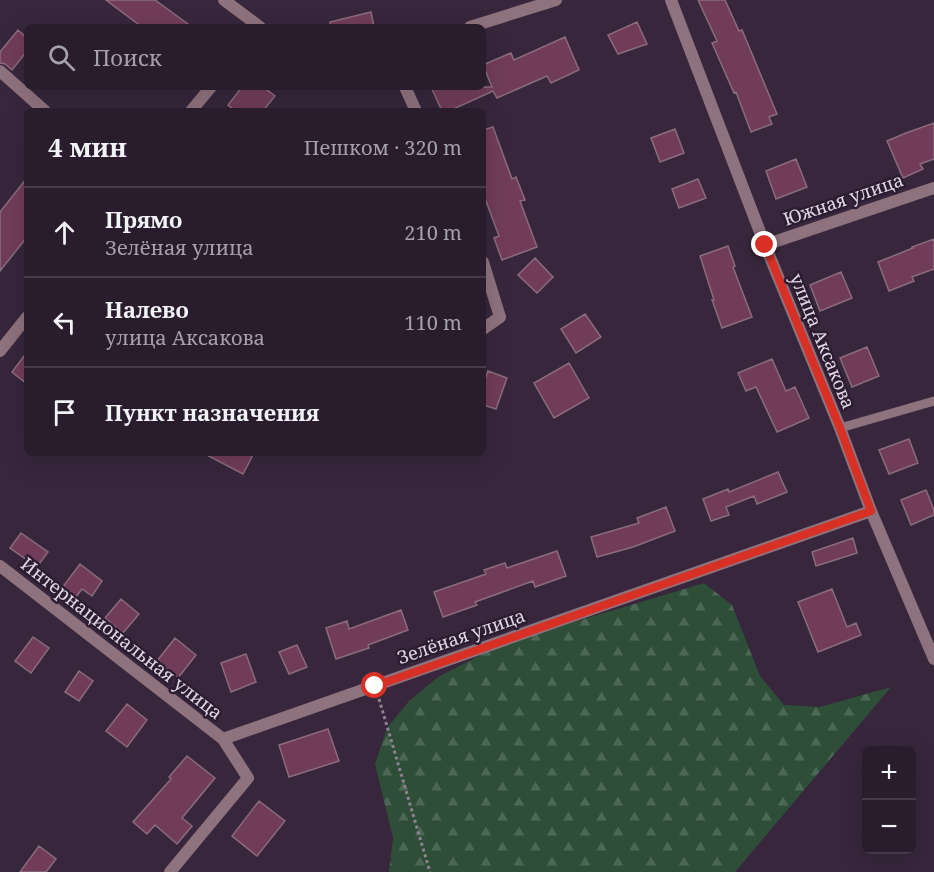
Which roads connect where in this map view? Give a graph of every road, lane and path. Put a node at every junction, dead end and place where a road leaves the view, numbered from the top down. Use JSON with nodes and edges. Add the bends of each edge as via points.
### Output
{"nodes":[{"id":1,"x":224,"y":0,"type":"edge"},
{"id":2,"x":556,"y":0,"type":"edge"},
{"id":3,"x":671,"y":0,"type":"edge"},
{"id":4,"x":255,"y":24,"type":"edge"},
{"id":5,"x":480,"y":24,"type":"edge"},
{"id":6,"x":0,"y":71,"type":"edge"},
{"id":7,"x":209,"y":90,"type":"edge"},
{"id":8,"x":406,"y":90,"type":"edge"},
{"id":9,"x":42,"y":108,"type":"edge"},
{"id":10,"x":194,"y":108,"type":"edge"},
{"id":11,"x":415,"y":108,"type":"edge"},
{"id":12,"x":934,"y":188,"type":"edge"},
{"id":13,"x":765,"y":245,"type":"junction"},
{"id":14,"x":486,"y":272,"type":"edge"},
{"id":15,"x":24,"y":321,"type":"edge"},
{"id":16,"x":486,"y":327,"type":"edge"},
{"id":17,"x":0,"y":351,"type":"edge"},
{"id":18,"x":934,"y":401,"type":"edge"},
{"id":19,"x":840,"y":428,"type":"junction"},
{"id":20,"x":871,"y":511,"type":"junction"},
{"id":21,"x":0,"y":566,"type":"edge"},
{"id":22,"x":934,"y":659,"type":"edge"},
{"id":23,"x":375,"y":686,"type":"junction"},
{"id":24,"x":223,"y":739,"type":"junction"},
{"id":25,"x":170,"y":872,"type":"edge"},
{"id":26,"x":430,"y":872,"type":"edge"}],
"edges":[{"from":1,"to":4,"type":"street"},
{"from":2,"to":5,"type":"street"},
{"from":3,"to":13,"type":"street","name":"улица Аксакова"},
{"from":6,"to":9,"type":"street"},
{"from":7,"to":10,"type":"street"},
{"from":8,"to":11,"type":"street"},
{"from":12,"to":13,"type":"street","name":"Южная улица"},
{"from":13,"to":19,"type":"street","name":"улица Аксакова"},
{"from":14,"to":16,"type":"street","via":[[500,317]]},
{"from":15,"to":17,"type":"street"},
{"from":18,"to":19,"type":"lane"},
{"from":19,"to":20,"type":"street","name":"улица Аксакова"},
{"from":20,"to":22,"type":"street","name":"улица Аксакова"},
{"from":20,"to":23,"type":"street","name":"Зелёная улица"},
{"from":21,"to":24,"type":"street","name":"Интернациональная улица"},
{"from":23,"to":24,"type":"street","name":"Зелёная улица"},
{"from":23,"to":26,"type":"path"},
{"from":24,"to":25,"type":"street","via":[[248,778]]}]}
